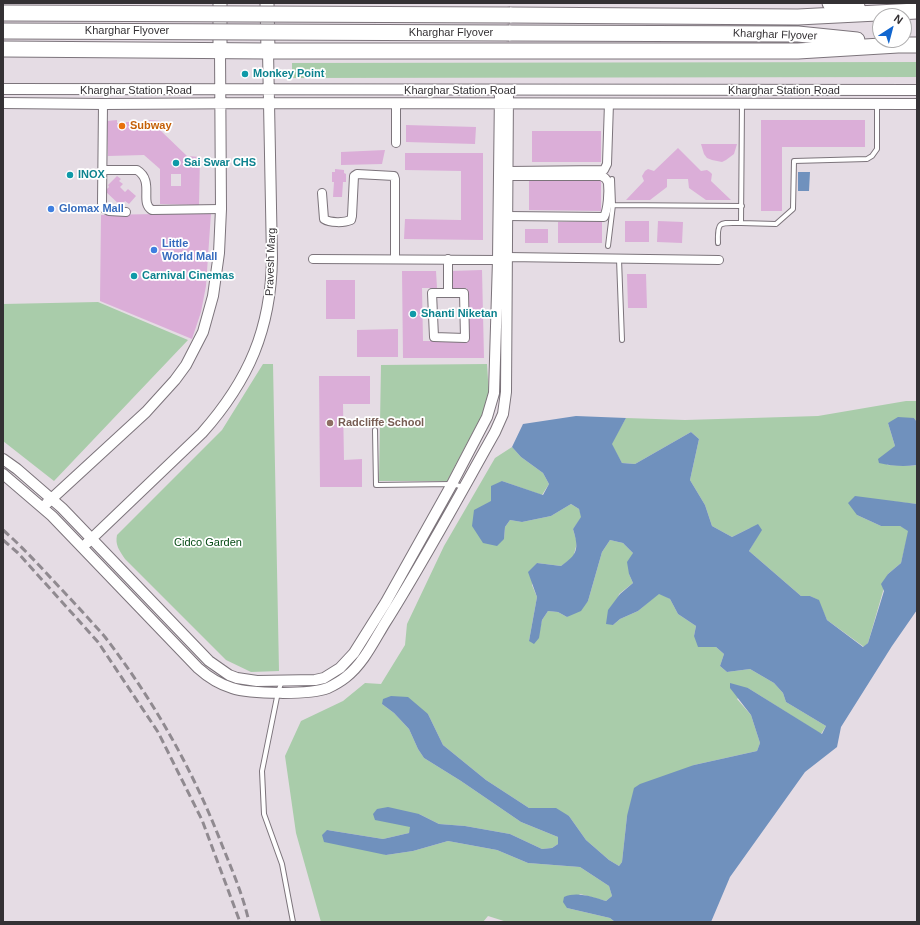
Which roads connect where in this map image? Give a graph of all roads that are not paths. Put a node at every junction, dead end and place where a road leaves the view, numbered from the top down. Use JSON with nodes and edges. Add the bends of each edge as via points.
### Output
{"nodes":[{"id":1,"x":220,"y":3,"type":"edge"},
{"id":2,"x":268,"y":3,"type":"edge"},
{"id":3,"x":830,"y":3,"type":"edge"},
{"id":4,"x":872,"y":8,"type":"edge"},
{"id":5,"x":872,"y":12,"type":"edge"},
{"id":6,"x":3,"y":13,"type":"edge"},
{"id":7,"x":3,"y":31,"type":"edge"},
{"id":8,"x":872,"y":42,"type":"edge"},
{"id":9,"x":872,"y":47,"type":"edge"},
{"id":10,"x":3,"y":49,"type":"edge"},
{"id":11,"x":220,"y":51,"type":"junction"},
{"id":12,"x":268,"y":51,"type":"junction"},
{"id":13,"x":3,"y":89,"type":"edge"},
{"id":14,"x":221,"y":90,"type":"junction"},
{"id":15,"x":269,"y":90,"type":"junction"},
{"id":16,"x":741,"y":90,"type":"junction"},
{"id":17,"x":917,"y":90,"type":"edge"},
{"id":18,"x":504,"y":91,"type":"junction"},
{"id":19,"x":3,"y":103,"type":"edge"},
{"id":20,"x":221,"y":103,"type":"junction"},
{"id":21,"x":269,"y":103,"type":"junction"},
{"id":22,"x":396,"y":103,"type":"junction"},
{"id":23,"x":504,"y":103,"type":"junction"},
{"id":24,"x":609,"y":103,"type":"junction"},
{"id":25,"x":742,"y":103,"type":"junction"},
{"id":26,"x":104,"y":104,"type":"junction"},
{"id":27,"x":877,"y":104,"type":"junction"},
{"id":28,"x":917,"y":104,"type":"edge"},
{"id":29,"x":396,"y":143,"type":"dead end"},
{"id":30,"x":102,"y":170,"type":"junction"},
{"id":31,"x":508,"y":174,"type":"junction"},
{"id":32,"x":612,"y":178,"type":"dead end"},
{"id":33,"x":322,"y":193,"type":"dead end"},
{"id":34,"x":613,"y":205,"type":"junction"},
{"id":35,"x":742,"y":206,"type":"junction"},
{"id":36,"x":221,"y":209,"type":"junction"},
{"id":37,"x":126,"y":212,"type":"dead end"},
{"id":38,"x":507,"y":216,"type":"junction"},
{"id":39,"x":741,"y":223,"type":"junction"},
{"id":40,"x":718,"y":243,"type":"dead end"},
{"id":41,"x":608,"y":246,"type":"dead end"},
{"id":42,"x":502,"y":258,"type":"junction"},
{"id":43,"x":313,"y":259,"type":"dead end"},
{"id":44,"x":396,"y":259,"type":"junction"},
{"id":45,"x":448,"y":259,"type":"junction"},
{"id":46,"x":619,"y":259,"type":"junction"},
{"id":47,"x":718,"y":260,"type":"dead end"},
{"id":48,"x":448,"y":293,"type":"junction"},
{"id":49,"x":622,"y":340,"type":"dead end"},
{"id":50,"x":375,"y":430,"type":"dead end"},
{"id":51,"x":3,"y":459,"type":"edge"},
{"id":52,"x":3,"y":474,"type":"edge"},
{"id":53,"x":452,"y":484,"type":"junction"},
{"id":54,"x":464,"y":487,"type":"junction"},
{"id":55,"x":52,"y":499,"type":"junction"},
{"id":56,"x":42,"y":507,"type":"junction"},
{"id":57,"x":92,"y":539,"type":"junction"},
{"id":58,"x":82,"y":546,"type":"junction"},
{"id":59,"x":282,"y":681,"type":"junction"},
{"id":60,"x":278,"y":692,"type":"junction"},
{"id":61,"x":293,"y":922,"type":"edge"}],
"edges":[{"from":1,"to":11,"type":"main road"},
{"from":2,"to":12,"type":"main road","name":"Pravesh Marg"},
{"from":3,"to":4,"type":"highway"},
{"from":5,"to":6,"type":"highway","name":"Kharghar Flyover","bridge":true,"via":[[798,16]]},
{"from":7,"to":8,"type":"highway","name":"Kharghar Flyover","bridge":true,"via":[[798,34]]},
{"from":9,"to":12,"type":"highway","via":[[798,51]]},
{"from":10,"to":11,"type":"highway"},
{"from":11,"to":12,"type":"highway"},
{"from":11,"to":14,"type":"street"},
{"from":12,"to":15,"type":"street","name":"Pravesh Marg"},
{"from":13,"to":14,"type":"street","name":"Kharghar Station Road"},
{"from":14,"to":15,"type":"street","name":"Kharghar Station Road"},
{"from":14,"to":20,"type":"street"},
{"from":15,"to":18,"type":"street","name":"Kharghar Station Road"},
{"from":15,"to":21,"type":"street","name":"Pravesh Marg"},
{"from":16,"to":17,"type":"street","name":"Kharghar Station Road"},
{"from":16,"to":18,"type":"street","name":"Kharghar Station Road"},
{"from":16,"to":25,"type":"street"},
{"from":18,"to":23,"type":"street"},
{"from":19,"to":26,"type":"street","name":"Kharghar Station Road"},
{"from":20,"to":21,"type":"street","name":"Kharghar Station Road"},
{"from":20,"to":26,"type":"street","name":"Kharghar Station Road"},
{"from":20,"to":36,"type":"street"},
{"from":21,"to":22,"type":"street","name":"Kharghar Station Road"},
{"from":21,"to":57,"type":"street","name":"Pravesh Marg","via":[[272,283],[263,330],[245,375],[202,434]]},
{"from":22,"to":23,"type":"street","name":"Kharghar Station Road"},
{"from":22,"to":29,"type":"street"},
{"from":23,"to":24,"type":"street","name":"Kharghar Station Road"},
{"from":23,"to":31,"type":"street"},
{"from":23,"to":42,"type":"street"},
{"from":24,"to":25,"type":"street","name":"Kharghar Station Road"},
{"from":24,"to":31,"type":"street","via":[[608,156],[604,170]]},
{"from":25,"to":27,"type":"street","name":"Kharghar Station Road"},
{"from":25,"to":35,"type":"lane"},
{"from":26,"to":30,"type":"street"},
{"from":27,"to":28,"type":"street","name":"Kharghar Station Road"},
{"from":27,"to":39,"type":"lane","via":[[877,149],[872,156],[867,159],[794,161],[793,209],[776,224]]},
{"from":30,"to":36,"type":"street","via":[[137,170],[141,173],[146,180],[147,204],[152,210]]},
{"from":30,"to":37,"type":"street","via":[[104,208],[109,211]]},
{"from":31,"to":38,"type":"street"},
{"from":31,"to":38,"type":"street","via":[[601,176],[608,182],[608,192],[604,216]]},
{"from":32,"to":34,"type":"lane"},
{"from":33,"to":44,"type":"street","via":[[324,219],[347,222],[352,216],[354,176],[394,176]]},
{"from":34,"to":35,"type":"lane"},
{"from":34,"to":41,"type":"lane"},
{"from":35,"to":39,"type":"lane"},
{"from":36,"to":55,"type":"street","via":[[219,253],[213,296],[203,332],[186,365],[146,412]]},
{"from":38,"to":42,"type":"street"},
{"from":39,"to":40,"type":"lane","via":[[722,223],[717,229]]},
{"from":42,"to":45,"type":"street"},
{"from":42,"to":46,"type":"street"},
{"from":42,"to":53,"type":"street","via":[[494,393],[483,426]]},
{"from":42,"to":54,"type":"street","via":[[505,403],[500,423]]},
{"from":43,"to":44,"type":"street"},
{"from":44,"to":45,"type":"street"},
{"from":45,"to":48,"type":"street"},
{"from":46,"to":47,"type":"street"},
{"from":46,"to":49,"type":"lane"},
{"from":48,"to":48,"type":"street","via":[[432,293],[434,337],[465,338],[464,293]]},
{"from":50,"to":53,"type":"lane","via":[[376,485]]},
{"from":51,"to":55,"type":"street"},
{"from":52,"to":56,"type":"street"},
{"from":53,"to":54,"type":"lane"},
{"from":53,"to":59,"type":"street","via":[[386,602],[350,657],[340,668],[324,678]]},
{"from":54,"to":60,"type":"street","via":[[396,607],[355,668],[328,688],[304,692]]},
{"from":55,"to":56,"type":"street"},
{"from":55,"to":57,"type":"street"},
{"from":56,"to":58,"type":"street"},
{"from":57,"to":58,"type":"street","name":"Pravesh Marg"},
{"from":57,"to":59,"type":"street","via":[[216,666],[229,675],[245,680]]},
{"from":58,"to":60,"type":"street","via":[[207,675],[232,688]]},
{"from":59,"to":60,"type":"lane"},
{"from":60,"to":61,"type":"lane","via":[[262,771],[264,814],[282,864]]}]}
